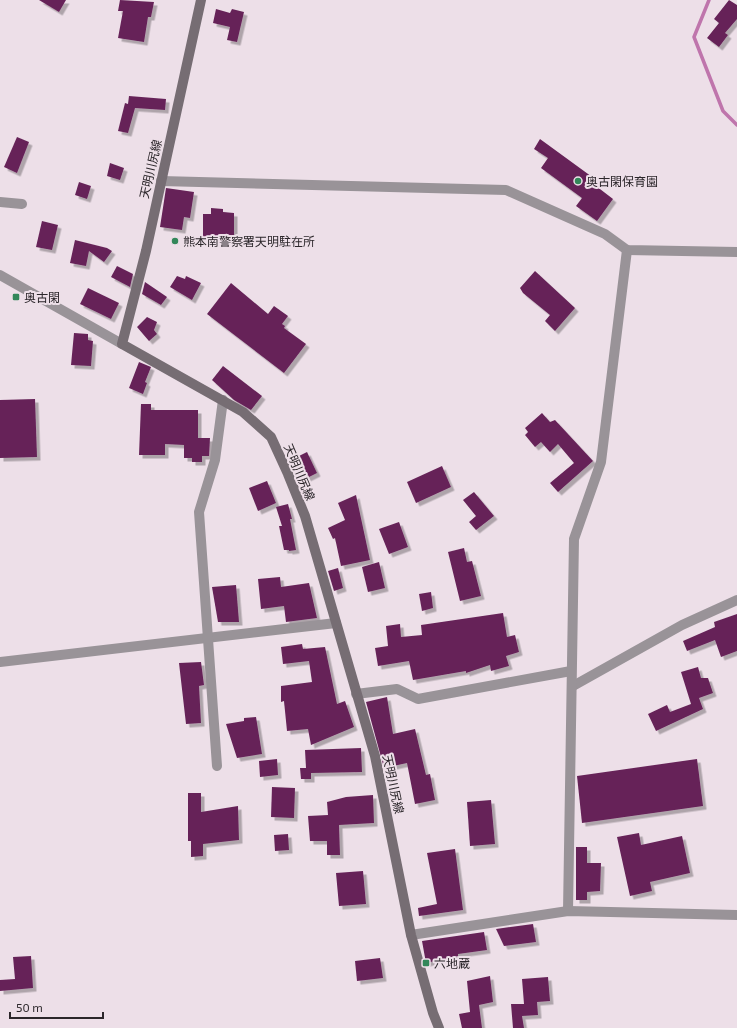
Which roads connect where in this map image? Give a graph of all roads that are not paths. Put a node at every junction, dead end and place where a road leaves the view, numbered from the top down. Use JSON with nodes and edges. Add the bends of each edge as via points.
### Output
{"nodes":[{"id":1,"x":201,"y":0,"type":"edge"},
{"id":2,"x":161,"y":181,"type":"junction"},
{"id":3,"x":0,"y":202,"type":"edge"},
{"id":4,"x":22,"y":204,"type":"dead end"},
{"id":5,"x":626,"y":250,"type":"junction"},
{"id":6,"x":737,"y":252,"type":"edge"},
{"id":7,"x":0,"y":274,"type":"edge"},
{"id":8,"x":122,"y":344,"type":"junction"},
{"id":9,"x":223,"y":400,"type":"junction"},
{"id":10,"x":737,"y":600,"type":"edge"},
{"id":11,"x":336,"y":623,"type":"junction"},
{"id":12,"x":208,"y":639,"type":"junction"},
{"id":13,"x":0,"y":662,"type":"edge"},
{"id":14,"x":571,"y":671,"type":"junction"},
{"id":15,"x":573,"y":686,"type":"junction"},
{"id":16,"x":356,"y":694,"type":"junction"},
{"id":17,"x":217,"y":766,"type":"dead end"},
{"id":18,"x":568,"y":911,"type":"junction"},
{"id":19,"x":737,"y":915,"type":"edge"},
{"id":20,"x":411,"y":934,"type":"junction"},
{"id":21,"x":439,"y":1028,"type":"edge"}],
"edges":[{"from":1,"to":2,"type":"main road","name":"天明川尻線"},
{"from":2,"to":5,"type":"street","via":[[506,190],[605,234]]},
{"from":2,"to":8,"type":"main road","name":"天明川尻線"},
{"from":3,"to":4,"type":"street"},
{"from":5,"to":6,"type":"street"},
{"from":5,"to":14,"type":"street","via":[[601,462],[574,539]]},
{"from":7,"to":8,"type":"street"},
{"from":8,"to":9,"type":"main road","name":"天明川尻線"},
{"from":9,"to":11,"type":"main road","name":"天明川尻線","via":[[243,412],[271,437],[305,516]]},
{"from":9,"to":12,"type":"street","via":[[215,460],[199,512]]},
{"from":10,"to":15,"type":"street","via":[[682,625]]},
{"from":11,"to":12,"type":"street"},
{"from":11,"to":16,"type":"main road","name":"天明川尻線"},
{"from":12,"to":13,"type":"street"},
{"from":12,"to":17,"type":"street"},
{"from":14,"to":15,"type":"street"},
{"from":14,"to":16,"type":"street","via":[[418,699],[396,689]]},
{"from":15,"to":18,"type":"street"},
{"from":16,"to":20,"type":"main road","name":"天明川尻線","via":[[375,756]]},
{"from":18,"to":19,"type":"street"},
{"from":18,"to":20,"type":"street"},
{"from":20,"to":21,"type":"main road","name":"天明川尻線"}]}
